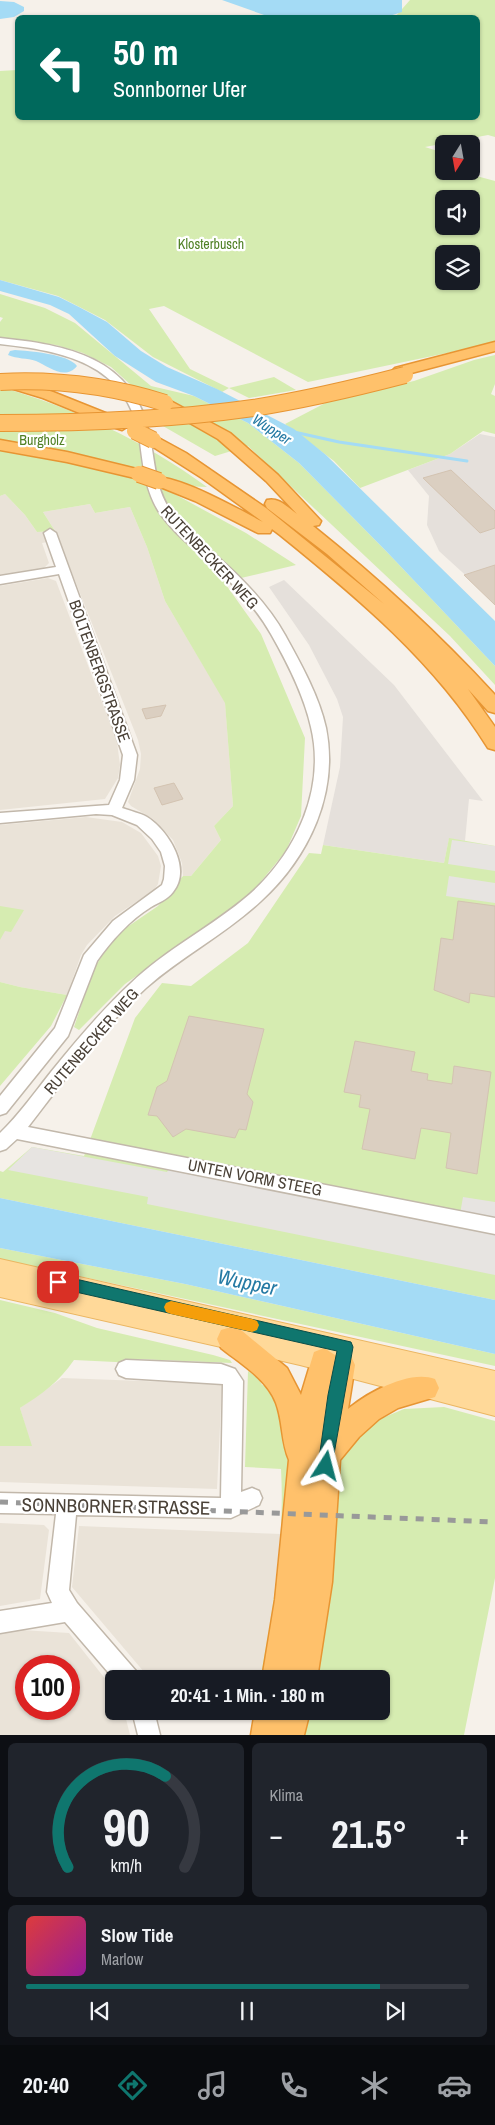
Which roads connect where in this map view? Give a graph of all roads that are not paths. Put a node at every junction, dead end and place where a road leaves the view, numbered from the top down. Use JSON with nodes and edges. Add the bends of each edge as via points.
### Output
{"nodes":[{"id":1,"x":0,"y":341,"type":"edge"},
{"id":2,"x":495,"y":346,"type":"edge"},
{"id":3,"x":495,"y":352,"type":"edge"},
{"id":4,"x":0,"y":372,"type":"edge"},
{"id":5,"x":403,"y":373,"type":"junction"},
{"id":6,"x":0,"y":381,"type":"edge"},
{"id":7,"x":0,"y":416,"type":"edge"},
{"id":8,"x":0,"y":423,"type":"edge"},
{"id":9,"x":142,"y":429,"type":"junction"},
{"id":10,"x":0,"y":445,"type":"edge"},
{"id":11,"x":50,"y":533,"type":"dead end"},
{"id":12,"x":63,"y":570,"type":"junction"},
{"id":13,"x":360,"y":571,"type":"junction"},
{"id":14,"x":0,"y":580,"type":"edge"},
{"id":15,"x":495,"y":707,"type":"edge"},
{"id":16,"x":495,"y":744,"type":"edge"},
{"id":17,"x":114,"y":810,"type":"junction"},
{"id":18,"x":0,"y":818,"type":"edge"},
{"id":19,"x":0,"y":1108,"type":"edge"},
{"id":20,"x":14,"y":1131,"type":"junction"},
{"id":21,"x":0,"y":1144,"type":"edge"},
{"id":22,"x":495,"y":1226,"type":"edge"},
{"id":23,"x":0,"y":1269,"type":"edge"},
{"id":24,"x":0,"y":1287,"type":"edge"},
{"id":25,"x":231,"y":1339,"type":"junction"},
{"id":26,"x":335,"y":1354,"type":"junction"},
{"id":27,"x":126,"y":1369,"type":"dead end"},
{"id":28,"x":495,"y":1382,"type":"edge"},
{"id":29,"x":425,"y":1388,"type":"junction"},
{"id":30,"x":495,"y":1404,"type":"edge"},
{"id":31,"x":328,"y":1453,"type":"junction"},
{"id":32,"x":301,"y":1487,"type":"junction"},
{"id":33,"x":252,"y":1498,"type":"dead end"},
{"id":34,"x":0,"y":1503,"type":"edge"},
{"id":35,"x":67,"y":1506,"type":"junction"},
{"id":36,"x":232,"y":1508,"type":"junction"},
{"id":37,"x":69,"y":1611,"type":"junction"},
{"id":38,"x":0,"y":1622,"type":"edge"},
{"id":39,"x":120,"y":1670,"type":"edge"},
{"id":40,"x":279,"y":1670,"type":"edge"},
{"id":41,"x":303,"y":1670,"type":"edge"},
{"id":42,"x":146,"y":1720,"type":"edge"},
{"id":43,"x":270,"y":1720,"type":"edge"},
{"id":44,"x":292,"y":1720,"type":"edge"},
{"id":45,"x":149,"y":1735,"type":"edge"},
{"id":46,"x":267,"y":1735,"type":"edge"},
{"id":47,"x":288,"y":1735,"type":"edge"}],
"edges":[{"from":1,"to":20,"type":"street","name":"RUTENBECKER WEG","via":[[42,346],[79,356],[105,369],[122,384],[144,431],[148,470],[158,500],[185,534],[238,583],[275,629],[311,701],[320,743],[321,773],[314,812],[306,834],[274,880],[136,988],[94,1033]]},
{"from":2,"to":5,"type":"highway"},
{"from":3,"to":5,"type":"highway"},
{"from":4,"to":9,"type":"highway","via":[[69,393]]},
{"from":5,"to":7,"type":"highway","via":[[208,408],[117,415]]},
{"from":5,"to":8,"type":"highway","bridge":true,"via":[[304,399],[214,413],[122,420]]},
{"from":6,"to":9,"type":"highway"},
{"from":6,"to":13,"type":"highway","bridge":true,"via":[[45,380],[94,385],[165,403],[224,436],[252,459],[354,558]]},
{"from":9,"to":13,"type":"highway","via":[[193,451],[246,484]]},
{"from":9,"to":16,"type":"highway","via":[[273,521],[392,620],[454,685]]},
{"from":10,"to":16,"type":"highway","bridge":true,"via":[[67,456],[139,474],[201,496],[246,518],[305,556],[410,646]]},
{"from":11,"to":12,"type":"street","name":"BOLTENBERGSTRASSE"},
{"from":12,"to":14,"type":"street"},
{"from":12,"to":17,"type":"street","name":"BOLTENBERGSTRASSE","via":[[130,756],[127,780]]},
{"from":13,"to":15,"type":"highway"},
{"from":17,"to":18,"type":"street","via":[[96,808]]},
{"from":17,"to":19,"type":"street","via":[[142,821],[163,843],[172,866],[170,883],[160,896],[145,903],[118,925],[98,947],[62,1031]]},
{"from":20,"to":21,"type":"street","name":"RUTENBECKER WEG"},
{"from":20,"to":22,"type":"street","name":"UNTEN VORM STEEG"},
{"from":23,"to":26,"type":"main road"},
{"from":24,"to":25,"type":"main road"},
{"from":25,"to":26,"type":"main road"},
{"from":25,"to":32,"type":"highway","via":[[277,1377],[290,1402],[299,1450]]},
{"from":26,"to":28,"type":"main road"},
{"from":26,"to":29,"type":"main road"},
{"from":26,"to":31,"type":"highway","via":[[335,1395]]},
{"from":26,"to":32,"type":"highway","via":[[317,1382],[307,1431]]},
{"from":27,"to":36,"type":"street","via":[[221,1373],[233,1381]]},
{"from":29,"to":30,"type":"main road"},
{"from":29,"to":31,"type":"highway","via":[[399,1393],[367,1410],[347,1428]]},
{"from":31,"to":41,"type":"highway","via":[[323,1479],[316,1590]]},
{"from":32,"to":40,"type":"highway","via":[[292,1591]]},
{"from":33,"to":36,"type":"street"},
{"from":34,"to":35,"type":"street","name":"SONNBORNER STRASSE"},
{"from":35,"to":36,"type":"street","name":"SONNBORNER STRASSE"},
{"from":35,"to":37,"type":"street","via":[[58,1592]]},
{"from":37,"to":38,"type":"street"},
{"from":37,"to":39,"type":"street"},
{"from":42,"to":45,"type":"street"},
{"from":43,"to":46,"type":"highway"},
{"from":44,"to":47,"type":"highway"}]}
